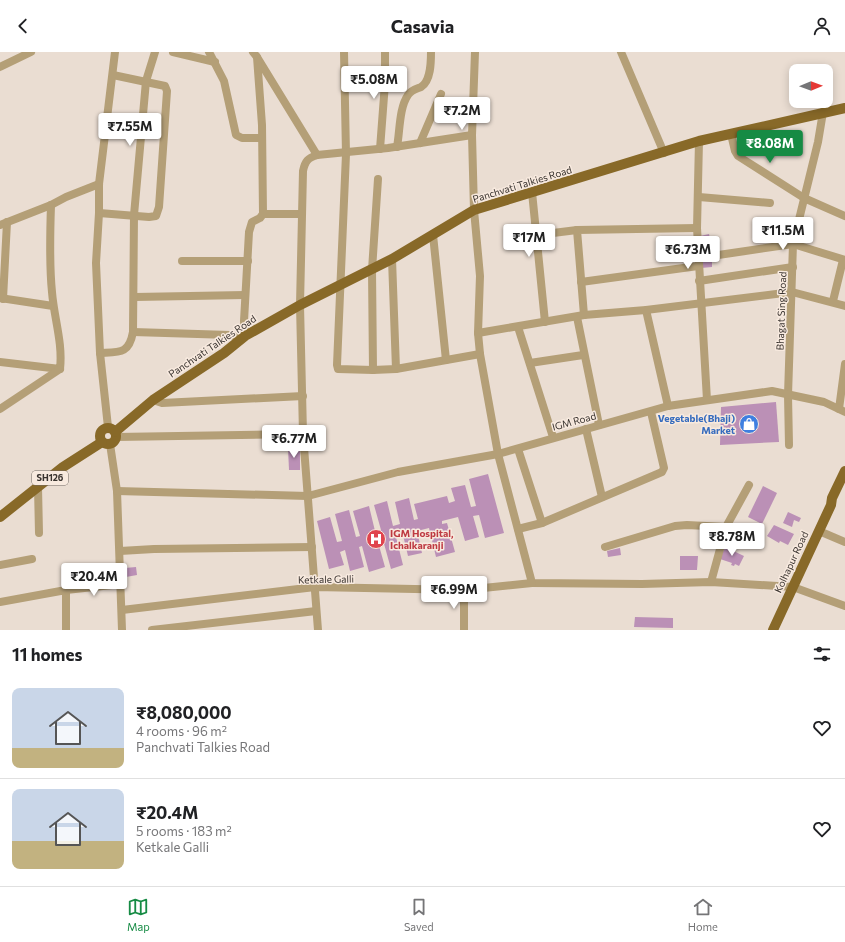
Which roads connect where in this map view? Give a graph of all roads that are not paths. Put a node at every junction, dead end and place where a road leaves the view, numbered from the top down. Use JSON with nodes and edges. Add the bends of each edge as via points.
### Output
{"nodes":[{"id":1,"x":31,"y":52,"type":"edge"},
{"id":2,"x":115,"y":52,"type":"edge"},
{"id":3,"x":155,"y":52,"type":"edge"},
{"id":4,"x":173,"y":52,"type":"edge"},
{"id":5,"x":209,"y":52,"type":"edge"},
{"id":6,"x":344,"y":52,"type":"edge"},
{"id":7,"x":385,"y":52,"type":"edge"},
{"id":8,"x":431,"y":52,"type":"edge"},
{"id":9,"x":475,"y":52,"type":"edge"},
{"id":10,"x":621,"y":52,"type":"edge"},
{"id":11,"x":255,"y":55,"type":"edge"},
{"id":12,"x":215,"y":62,"type":"junction"},
{"id":13,"x":0,"y":67,"type":"edge"},
{"id":14,"x":113,"y":75,"type":"junction"},
{"id":15,"x":146,"y":81,"type":"junction"},
{"id":16,"x":441,"y":94,"type":"dead end"},
{"id":17,"x":845,"y":108,"type":"edge"},
{"id":18,"x":823,"y":112,"type":"junction"},
{"id":19,"x":731,"y":134,"type":"junction"},
{"id":20,"x":472,"y":135,"type":"junction"},
{"id":21,"x":262,"y":138,"type":"junction"},
{"id":22,"x":699,"y":141,"type":"junction"},
{"id":23,"x":420,"y":143,"type":"junction"},
{"id":24,"x":397,"y":147,"type":"junction"},
{"id":25,"x":380,"y":149,"type":"junction"},
{"id":26,"x":664,"y":153,"type":"junction"},
{"id":27,"x":346,"y":154,"type":"junction"},
{"id":28,"x":317,"y":156,"type":"junction"},
{"id":29,"x":378,"y":179,"type":"dead end"},
{"id":30,"x":99,"y":184,"type":"junction"},
{"id":31,"x":532,"y":192,"type":"junction"},
{"id":32,"x":699,"y":197,"type":"junction"},
{"id":33,"x":804,"y":198,"type":"junction"},
{"id":34,"x":770,"y":203,"type":"dead end"},
{"id":35,"x":51,"y":205,"type":"junction"},
{"id":36,"x":474,"y":210,"type":"junction"},
{"id":37,"x":99,"y":213,"type":"junction"},
{"id":38,"x":263,"y":214,"type":"junction"},
{"id":39,"x":302,"y":214,"type":"junction"},
{"id":40,"x":134,"y":215,"type":"junction"},
{"id":41,"x":845,"y":216,"type":"edge"},
{"id":42,"x":4,"y":223,"type":"edge"},
{"id":43,"x":697,"y":228,"type":"junction"},
{"id":44,"x":577,"y":230,"type":"junction"},
{"id":45,"x":434,"y":235,"type":"junction"},
{"id":46,"x":537,"y":235,"type":"junction"},
{"id":47,"x":793,"y":244,"type":"junction"},
{"id":48,"x":392,"y":259,"type":"junction"},
{"id":49,"x":844,"y":260,"type":"edge"},
{"id":50,"x":182,"y":261,"type":"dead end"},
{"id":51,"x":248,"y":261,"type":"junction"},
{"id":52,"x":698,"y":262,"type":"junction"},
{"id":53,"x":793,"y":267,"type":"junction"},
{"id":54,"x":372,"y":270,"type":"junction"},
{"id":55,"x":699,"y":281,"type":"junction"},
{"id":56,"x":581,"y":282,"type":"junction"},
{"id":57,"x":340,"y":285,"type":"junction"},
{"id":58,"x":792,"y":292,"type":"junction"},
{"id":59,"x":245,"y":295,"type":"junction"},
{"id":60,"x":135,"y":297,"type":"junction"},
{"id":61,"x":1,"y":299,"type":"edge"},
{"id":62,"x":833,"y":301,"type":"junction"},
{"id":63,"x":700,"y":303,"type":"junction"},
{"id":64,"x":300,"y":305,"type":"junction"},
{"id":65,"x":53,"y":306,"type":"junction"},
{"id":66,"x":845,"y":306,"type":"edge"},
{"id":67,"x":646,"y":310,"type":"junction"},
{"id":68,"x":580,"y":316,"type":"junction"},
{"id":69,"x":545,"y":322,"type":"junction"},
{"id":70,"x":518,"y":327,"type":"junction"},
{"id":71,"x":133,"y":332,"type":"junction"},
{"id":72,"x":478,"y":333,"type":"junction"},
{"id":73,"x":242,"y":338,"type":"junction"},
{"id":74,"x":100,"y":353,"type":"junction"},
{"id":75,"x":480,"y":354,"type":"junction"},
{"id":76,"x":583,"y":355,"type":"junction"},
{"id":77,"x":446,"y":360,"type":"junction"},
{"id":78,"x":0,"y":362,"type":"edge"},
{"id":79,"x":530,"y":363,"type":"junction"},
{"id":80,"x":845,"y":364,"type":"edge"},
{"id":81,"x":396,"y":368,"type":"junction"},
{"id":82,"x":60,"y":369,"type":"junction"},
{"id":83,"x":373,"y":370,"type":"junction"},
{"id":84,"x":788,"y":395,"type":"junction"},
{"id":85,"x":303,"y":396,"type":"junction"},
{"id":86,"x":153,"y":400,"type":"junction"},
{"id":87,"x":707,"y":400,"type":"junction"},
{"id":88,"x":668,"y":406,"type":"junction"},
{"id":89,"x":0,"y":409,"type":"edge"},
{"id":90,"x":842,"y":411,"type":"edge"},
{"id":91,"x":651,"y":412,"type":"junction"},
{"id":92,"x":599,"y":425,"type":"junction"},
{"id":93,"x":586,"y":429,"type":"junction"},
{"id":94,"x":303,"y":434,"type":"junction"},
{"id":95,"x":110,"y":436,"type":"junction"},
{"id":96,"x":553,"y":437,"type":"junction"},
{"id":97,"x":789,"y":445,"type":"dead end"},
{"id":98,"x":518,"y":449,"type":"junction"},
{"id":99,"x":498,"y":454,"type":"junction"},
{"id":100,"x":845,"y":471,"type":"edge"},
{"id":101,"x":845,"y":484,"type":"edge"},
{"id":102,"x":749,"y":485,"type":"dead end"},
{"id":103,"x":38,"y":487,"type":"junction"},
{"id":104,"x":117,"y":491,"type":"junction"},
{"id":105,"x":308,"y":496,"type":"junction"},
{"id":106,"x":602,"y":497,"type":"junction"},
{"id":107,"x":831,"y":505,"type":"junction"},
{"id":108,"x":0,"y":517,"type":"edge"},
{"id":109,"x":542,"y":523,"type":"junction"},
{"id":110,"x":726,"y":527,"type":"junction"},
{"id":111,"x":518,"y":529,"type":"junction"},
{"id":112,"x":819,"y":531,"type":"junction"},
{"id":113,"x":39,"y":533,"type":"dead end"},
{"id":114,"x":845,"y":542,"type":"edge"},
{"id":115,"x":312,"y":547,"type":"junction"},
{"id":116,"x":605,"y":547,"type":"dead end"},
{"id":117,"x":120,"y":551,"type":"junction"},
{"id":118,"x":32,"y":559,"type":"dead end"},
{"id":119,"x":0,"y":565,"type":"edge"},
{"id":120,"x":711,"y":582,"type":"junction"},
{"id":121,"x":532,"y":583,"type":"junction"},
{"id":122,"x":121,"y":584,"type":"junction"},
{"id":123,"x":315,"y":587,"type":"junction"},
{"id":124,"x":793,"y":587,"type":"junction"},
{"id":125,"x":66,"y":590,"type":"junction"},
{"id":126,"x":464,"y":590,"type":"junction"},
{"id":127,"x":0,"y":602,"type":"edge"},
{"id":128,"x":845,"y":606,"type":"edge"},
{"id":129,"x":122,"y":610,"type":"junction"},
{"id":130,"x":316,"y":611,"type":"junction"},
{"id":131,"x":66,"y":630,"type":"edge"},
{"id":132,"x":122,"y":630,"type":"edge"},
{"id":133,"x":152,"y":630,"type":"edge"},
{"id":134,"x":318,"y":630,"type":"edge"},
{"id":135,"x":464,"y":630,"type":"edge"},
{"id":136,"x":773,"y":630,"type":"edge"}],
"edges":[{"from":1,"to":13,"type":"street"},
{"from":2,"to":14,"type":"street"},
{"from":3,"to":15,"type":"street"},
{"from":4,"to":12,"type":"street"},
{"from":5,"to":12,"type":"street"},
{"from":6,"to":27,"type":"street"},
{"from":7,"to":25,"type":"street"},
{"from":8,"to":24,"type":"street","via":[[427,79],[422,86],[408,95],[404,106]]},
{"from":9,"to":20,"type":"street"},
{"from":10,"to":26,"type":"street"},
{"from":11,"to":21,"type":"street"},
{"from":11,"to":28,"type":"street"},
{"from":12,"to":21,"type":"street","via":[[224,81],[236,135],[242,138]]},
{"from":14,"to":15,"type":"street"},
{"from":14,"to":30,"type":"street"},
{"from":15,"to":40,"type":"street"},
{"from":15,"to":40,"type":"street","via":[[165,86],[167,91],[159,207],[156,216]]},
{"from":16,"to":23,"type":"street"},
{"from":17,"to":18,"type":"main road","name":"Panchvati Talkies Road"},
{"from":18,"to":19,"type":"main road","name":"Panchvati Talkies Road"},
{"from":18,"to":33,"type":"street","name":"Bhagat Sing Road"},
{"from":19,"to":22,"type":"main road","name":"Panchvati Talkies Road"},
{"from":19,"to":33,"type":"street","via":[[738,156]]},
{"from":20,"to":23,"type":"street"},
{"from":20,"to":36,"type":"street"},
{"from":21,"to":38,"type":"street"},
{"from":22,"to":26,"type":"main road","name":"Panchvati Talkies Road"},
{"from":22,"to":32,"type":"street"},
{"from":23,"to":24,"type":"street"},
{"from":24,"to":25,"type":"street"},
{"from":25,"to":27,"type":"street"},
{"from":26,"to":31,"type":"main road","name":"Panchvati Talkies Road"},
{"from":27,"to":28,"type":"street"},
{"from":27,"to":57,"type":"street"},
{"from":28,"to":39,"type":"street","via":[[309,158],[303,171]]},
{"from":29,"to":54,"type":"street"},
{"from":30,"to":35,"type":"street"},
{"from":30,"to":37,"type":"street"},
{"from":31,"to":36,"type":"main road","name":"Panchvati Talkies Road"},
{"from":31,"to":46,"type":"street"},
{"from":32,"to":34,"type":"street"},
{"from":32,"to":43,"type":"street"},
{"from":33,"to":41,"type":"street"},
{"from":33,"to":47,"type":"street","name":"Bhagat Sing Road"},
{"from":35,"to":42,"type":"street"},
{"from":35,"to":65,"type":"street"},
{"from":36,"to":45,"type":"main road","name":"Panchvati Talkies Road"},
{"from":36,"to":72,"type":"street","via":[[480,276]]},
{"from":37,"to":40,"type":"street"},
{"from":37,"to":74,"type":"street","via":[[96,263]]},
{"from":38,"to":39,"type":"street"},
{"from":38,"to":51,"type":"street","via":[[252,222]]},
{"from":39,"to":64,"type":"street"},
{"from":40,"to":60,"type":"street"},
{"from":42,"to":61,"type":"street"},
{"from":43,"to":44,"type":"street"},
{"from":43,"to":52,"type":"street"},
{"from":44,"to":46,"type":"street"},
{"from":44,"to":56,"type":"street"},
{"from":45,"to":48,"type":"main road","name":"Panchvati Talkies Road"},
{"from":45,"to":77,"type":"street"},
{"from":46,"to":69,"type":"street"},
{"from":47,"to":49,"type":"street"},
{"from":47,"to":52,"type":"street"},
{"from":47,"to":53,"type":"street","name":"Bhagat Sing Road"},
{"from":48,"to":54,"type":"main road","name":"Panchvati Talkies Road"},
{"from":48,"to":81,"type":"street"},
{"from":49,"to":62,"type":"street"},
{"from":50,"to":51,"type":"street"},
{"from":51,"to":59,"type":"street"},
{"from":52,"to":55,"type":"street"},
{"from":52,"to":56,"type":"street"},
{"from":53,"to":55,"type":"street"},
{"from":53,"to":58,"type":"street","name":"Bhagat Sing Road"},
{"from":54,"to":57,"type":"main road","name":"Panchvati Talkies Road"},
{"from":54,"to":83,"type":"street"},
{"from":55,"to":63,"type":"street"},
{"from":56,"to":68,"type":"street"},
{"from":57,"to":64,"type":"main road","name":"Panchvati Talkies Road"},
{"from":57,"to":83,"type":"street","via":[[338,369]]},
{"from":58,"to":62,"type":"street"},
{"from":58,"to":63,"type":"street"},
{"from":58,"to":84,"type":"street","name":"Bhagat Sing Road"},
{"from":59,"to":60,"type":"street"},
{"from":59,"to":73,"type":"street"},
{"from":60,"to":71,"type":"street"},
{"from":61,"to":65,"type":"street"},
{"from":62,"to":66,"type":"street"},
{"from":63,"to":67,"type":"street"},
{"from":63,"to":87,"type":"street"},
{"from":64,"to":73,"type":"main road","name":"Panchvati Talkies Road"},
{"from":64,"to":85,"type":"street"},
{"from":65,"to":82,"type":"street","via":[[62,353]]},
{"from":67,"to":68,"type":"street"},
{"from":67,"to":88,"type":"street"},
{"from":68,"to":69,"type":"street"},
{"from":68,"to":76,"type":"street"},
{"from":69,"to":70,"type":"street"},
{"from":70,"to":72,"type":"street"},
{"from":70,"to":79,"type":"street"},
{"from":71,"to":73,"type":"street","via":[[230,335]]},
{"from":71,"to":74,"type":"street","via":[[128,347],[122,351]]},
{"from":72,"to":75,"type":"street"},
{"from":73,"to":86,"type":"main road","name":"Panchvati Talkies Road","via":[[224,353]]},
{"from":74,"to":95,"type":"street"},
{"from":75,"to":77,"type":"street"},
{"from":75,"to":99,"type":"street"},
{"from":76,"to":79,"type":"street"},
{"from":76,"to":92,"type":"street"},
{"from":77,"to":81,"type":"street"},
{"from":78,"to":82,"type":"street"},
{"from":79,"to":96,"type":"street"},
{"from":80,"to":90,"type":"street"},
{"from":81,"to":83,"type":"street"},
{"from":82,"to":89,"type":"street"},
{"from":84,"to":87,"type":"street","name":"IGM Road","via":[[772,391]]},
{"from":84,"to":90,"type":"street","name":"IGM Road","via":[[824,402]]},
{"from":84,"to":97,"type":"street","name":"Bhagat Sing Road"},
{"from":85,"to":86,"type":"street","via":[[162,403]]},
{"from":85,"to":94,"type":"street"},
{"from":86,"to":95,"type":"main road","name":"Panchvati Talkies Road"},
{"from":87,"to":88,"type":"street","name":"IGM Road"},
{"from":88,"to":91,"type":"street","name":"IGM Road"},
{"from":91,"to":92,"type":"street","name":"IGM Road"},
{"from":91,"to":106,"type":"street","via":[[664,468],[662,472]]},
{"from":92,"to":93,"type":"street","name":"IGM Road"},
{"from":93,"to":96,"type":"street","name":"IGM Road"},
{"from":93,"to":106,"type":"street"},
{"from":94,"to":95,"type":"street"},
{"from":94,"to":105,"type":"street"},
{"from":95,"to":103,"type":"main road","number":"SH126"},
{"from":95,"to":104,"type":"street"},
{"from":96,"to":98,"type":"street","name":"IGM Road"},
{"from":98,"to":99,"type":"street","name":"IGM Road"},
{"from":98,"to":109,"type":"street"},
{"from":99,"to":105,"type":"street","name":"IGM Road","via":[[398,472]]},
{"from":99,"to":111,"type":"street"},
{"from":100,"to":107,"type":"main road","name":"Kolhapur Road"},
{"from":101,"to":107,"type":"main road","name":"Kolhapur Road"},
{"from":102,"to":110,"type":"street"},
{"from":103,"to":108,"type":"main road","number":"SH126"},
{"from":103,"to":113,"type":"street"},
{"from":104,"to":105,"type":"street","name":"IGM Road"},
{"from":104,"to":117,"type":"street"},
{"from":105,"to":115,"type":"street"},
{"from":106,"to":109,"type":"street"},
{"from":107,"to":112,"type":"main road","name":"Kolhapur Road"},
{"from":109,"to":111,"type":"street"},
{"from":110,"to":116,"type":"street","via":[[675,526]]},
{"from":110,"to":120,"type":"street"},
{"from":111,"to":121,"type":"street"},
{"from":112,"to":114,"type":"street"},
{"from":112,"to":124,"type":"main road","name":"Kolhapur Road"},
{"from":115,"to":117,"type":"street"},
{"from":115,"to":123,"type":"street"},
{"from":117,"to":122,"type":"street"},
{"from":118,"to":119,"type":"street"},
{"from":120,"to":121,"type":"street","name":"Ketkale Galli"},
{"from":120,"to":124,"type":"street","name":"Ketkale Galli"},
{"from":121,"to":126,"type":"street","name":"Ketkale Galli"},
{"from":122,"to":125,"type":"street"},
{"from":122,"to":129,"type":"street"},
{"from":123,"to":126,"type":"street","name":"Ketkale Galli"},
{"from":123,"to":129,"type":"street","name":"Ketkale Galli"},
{"from":123,"to":130,"type":"street"},
{"from":124,"to":128,"type":"street","name":"Ketkale Galli"},
{"from":124,"to":136,"type":"main road","name":"Kolhapur Road"},
{"from":125,"to":127,"type":"street"},
{"from":125,"to":131,"type":"street"},
{"from":126,"to":135,"type":"street"},
{"from":129,"to":132,"type":"street"},
{"from":130,"to":133,"type":"street"},
{"from":130,"to":134,"type":"street"}]}
